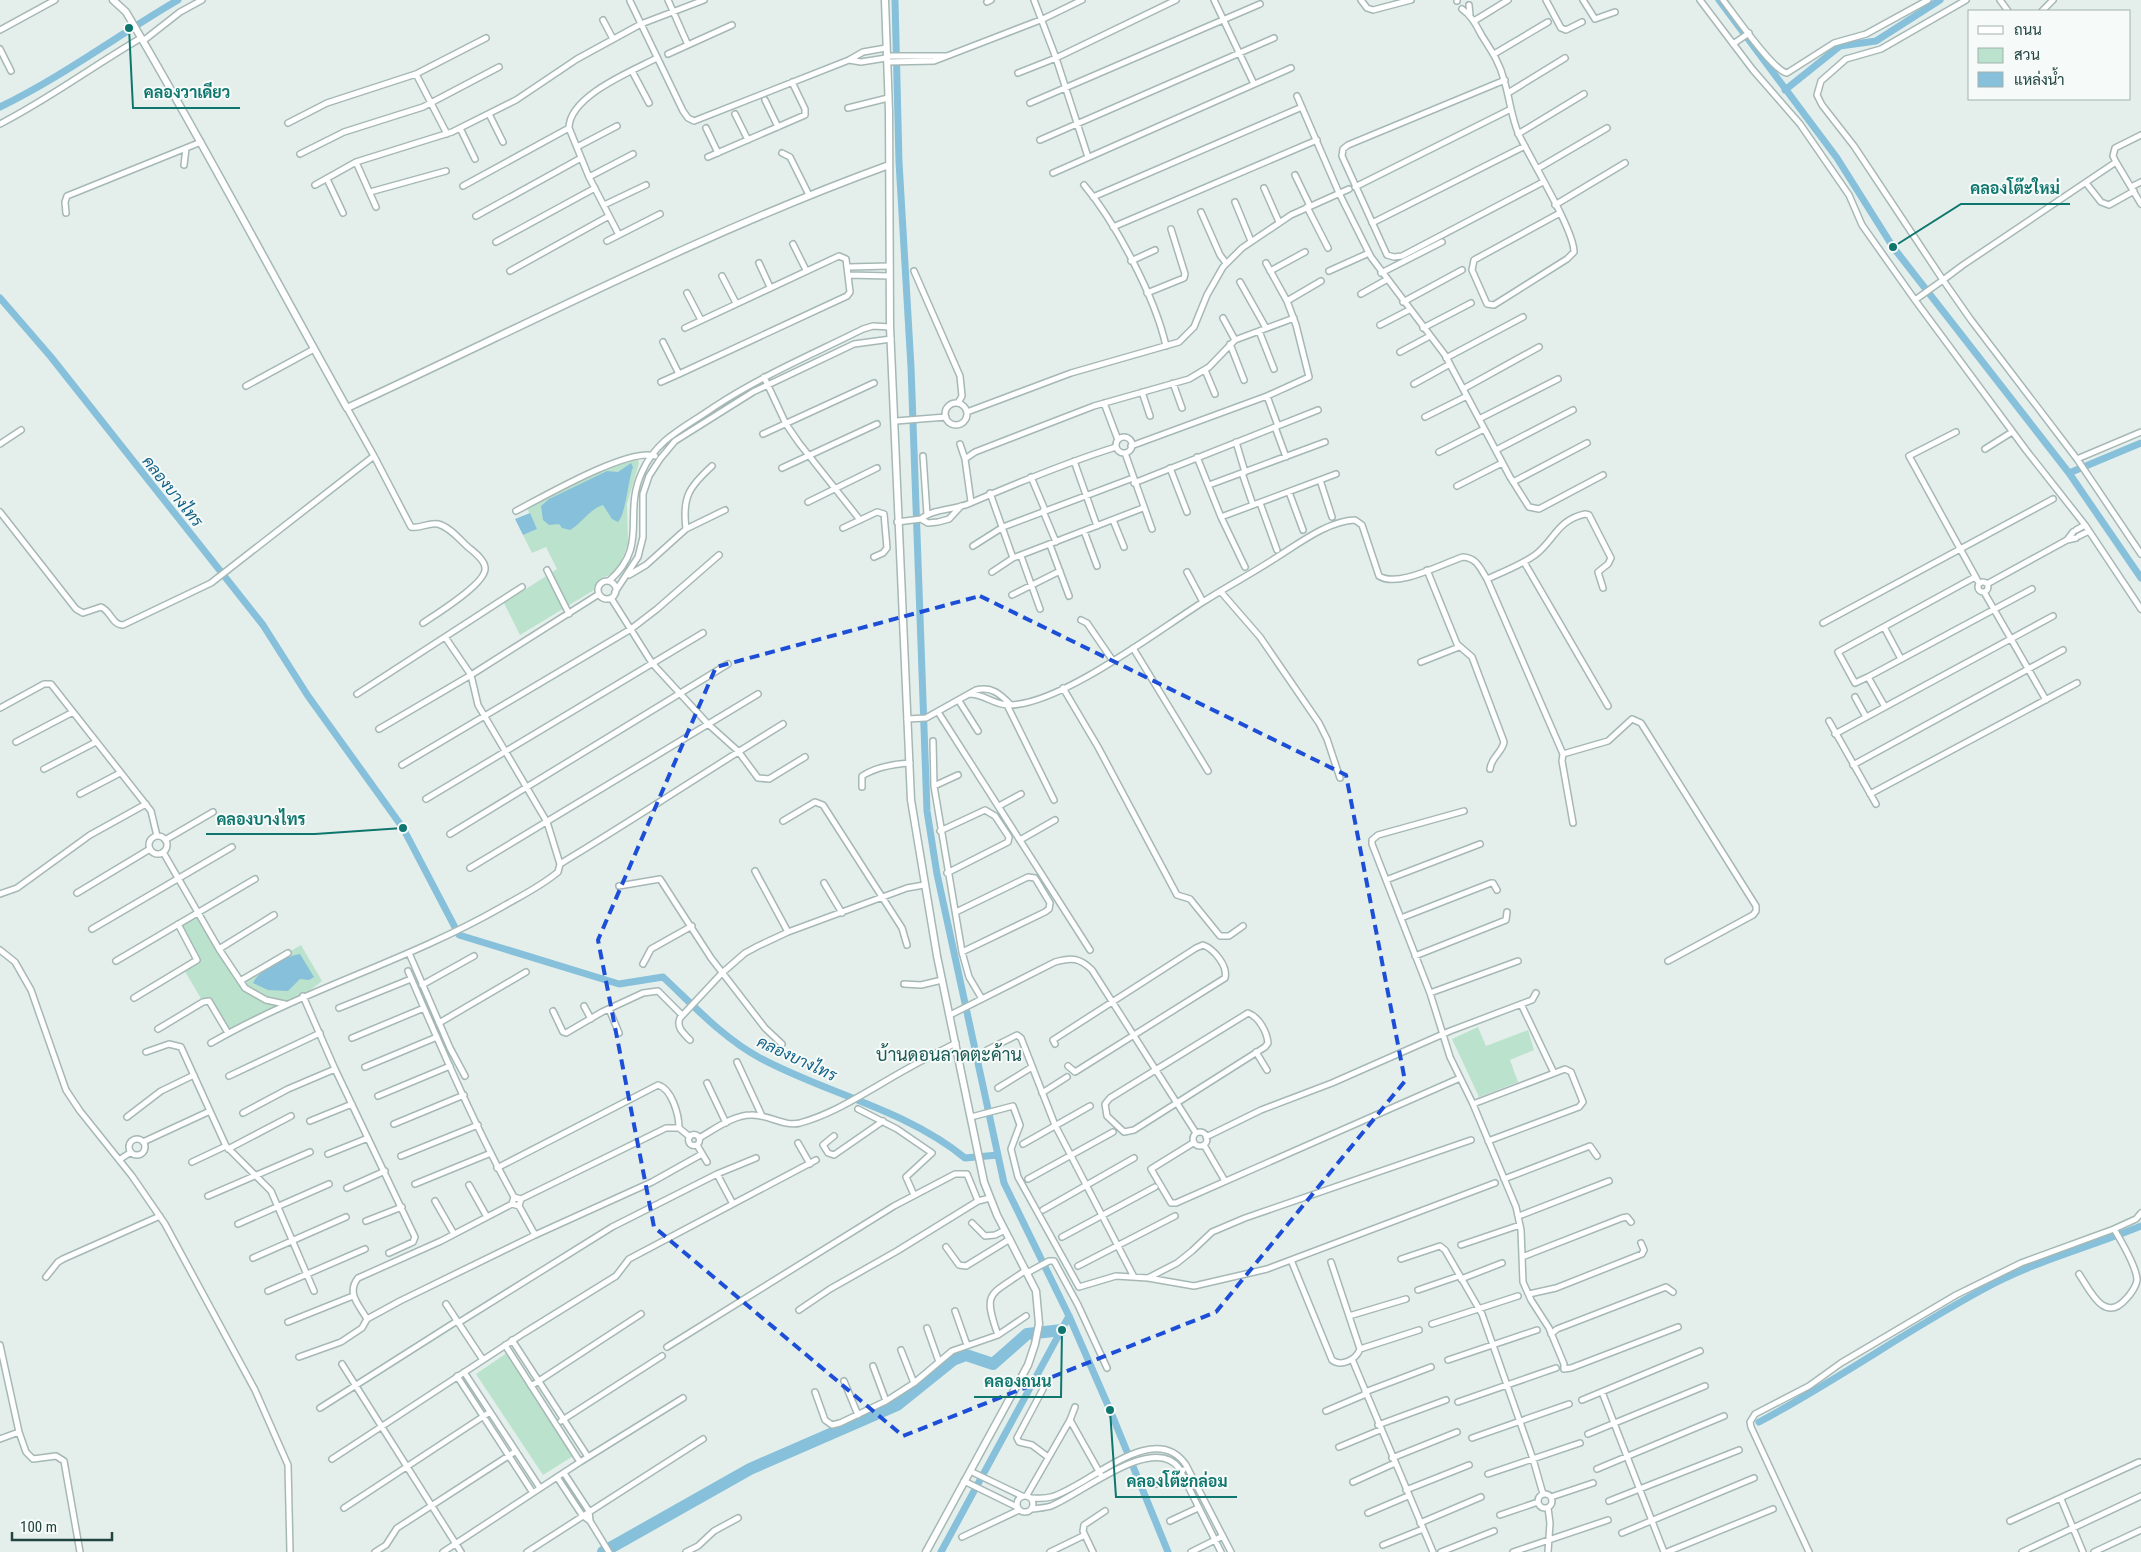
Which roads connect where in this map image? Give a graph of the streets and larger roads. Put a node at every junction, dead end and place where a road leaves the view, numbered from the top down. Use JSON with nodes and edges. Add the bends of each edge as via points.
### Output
{"nodes":[{"id":1,"x":55,"y":0,"type":"edge"},
{"id":2,"x":114,"y":0,"type":"edge"},
{"id":3,"x":202,"y":0,"type":"edge"},
{"id":4,"x":668,"y":0,"type":"edge"},
{"id":5,"x":704,"y":0,"type":"edge"},
{"id":6,"x":885,"y":0,"type":"edge"},
{"id":7,"x":1034,"y":0,"type":"edge"},
{"id":8,"x":1082,"y":0,"type":"edge"},
{"id":9,"x":1176,"y":0,"type":"edge"},
{"id":10,"x":1214,"y":0,"type":"edge"},
{"id":11,"x":1361,"y":0,"type":"edge"},
{"id":12,"x":1411,"y":0,"type":"edge"},
{"id":13,"x":1508,"y":0,"type":"edge"},
{"id":14,"x":1546,"y":0,"type":"edge"},
{"id":15,"x":1583,"y":0,"type":"edge"},
{"id":16,"x":1700,"y":0,"type":"edge"},
{"id":17,"x":1723,"y":0,"type":"edge"},
{"id":18,"x":1928,"y":0,"type":"edge"},
{"id":19,"x":1966,"y":0,"type":"edge"},
{"id":20,"x":2053,"y":0,"type":"edge"},
{"id":21,"x":630,"y":1,"type":"edge"},
{"id":22,"x":1260,"y":4,"type":"dead end"},
{"id":23,"x":1469,"y":5,"type":"dead end"},
{"id":24,"x":1462,"y":9,"type":"dead end"},
{"id":25,"x":2043,"y":10,"type":"edge"},
{"id":26,"x":672,"y":11,"type":"junction"},
{"id":27,"x":1615,"y":12,"type":"dead end"},
{"id":28,"x":1470,"y":14,"type":"junction"},
{"id":29,"x":1043,"y":19,"type":"junction"},
{"id":30,"x":603,"y":20,"type":"dead end"},
{"id":31,"x":1224,"y":20,"type":"junction"},
{"id":32,"x":1474,"y":21,"type":"junction"},
{"id":33,"x":1548,"y":22,"type":"dead end"},
{"id":34,"x":1582,"y":22,"type":"dead end"},
{"id":35,"x":641,"y":24,"type":"junction"},
{"id":36,"x":732,"y":25,"type":"dead end"},
{"id":37,"x":0,"y":30,"type":"edge"},
{"id":38,"x":1748,"y":34,"type":"junction"},
{"id":39,"x":140,"y":37,"type":"junction"},
{"id":40,"x":486,"y":38,"type":"dead end"},
{"id":41,"x":1274,"y":38,"type":"dead end"},
{"id":42,"x":613,"y":39,"type":"junction"},
{"id":43,"x":1734,"y":44,"type":"junction"},
{"id":44,"x":688,"y":45,"type":"junction"},
{"id":45,"x":886,"y":48,"type":"junction"},
{"id":46,"x":0,"y":49,"type":"edge"},
{"id":47,"x":1240,"y":53,"type":"junction"},
{"id":48,"x":668,"y":54,"type":"dead end"},
{"id":49,"x":1494,"y":54,"type":"junction"},
{"id":50,"x":657,"y":58,"type":"junction"},
{"id":51,"x":1056,"y":58,"type":"junction"},
{"id":52,"x":1565,"y":58,"type":"dead end"},
{"id":53,"x":889,"y":59,"type":"junction"},
{"id":54,"x":849,"y":60,"type":"junction"},
{"id":55,"x":499,"y":67,"type":"dead end"},
{"id":56,"x":1291,"y":68,"type":"dead end"},
{"id":57,"x":11,"y":71,"type":"dead end"},
{"id":58,"x":632,"y":71,"type":"junction"},
{"id":59,"x":1018,"y":73,"type":"dead end"},
{"id":60,"x":416,"y":74,"type":"junction"},
{"id":61,"x":1504,"y":80,"type":"junction"},
{"id":62,"x":792,"y":82,"type":"junction"},
{"id":63,"x":1254,"y":84,"type":"junction"},
{"id":64,"x":1066,"y":88,"type":"junction"},
{"id":65,"x":1508,"y":93,"type":"junction"},
{"id":66,"x":1584,"y":94,"type":"dead end"},
{"id":67,"x":1297,"y":96,"type":"dead end"},
{"id":68,"x":888,"y":98,"type":"junction"},
{"id":69,"x":765,"y":100,"type":"dead end"},
{"id":70,"x":432,"y":103,"type":"junction"},
{"id":71,"x":648,"y":103,"type":"dead end"},
{"id":72,"x":1030,"y":103,"type":"dead end"},
{"id":73,"x":1302,"y":107,"type":"junction"},
{"id":74,"x":848,"y":108,"type":"dead end"},
{"id":75,"x":1509,"y":110,"type":"junction"},
{"id":76,"x":489,"y":114,"type":"junction"},
{"id":77,"x":735,"y":114,"type":"dead end"},
{"id":78,"x":288,"y":123,"type":"dead end"},
{"id":79,"x":0,"y":124,"type":"edge"},
{"id":80,"x":1078,"y":124,"type":"junction"},
{"id":81,"x":617,"y":126,"type":"dead end"},
{"id":82,"x":778,"y":127,"type":"junction"},
{"id":83,"x":460,"y":128,"type":"junction"},
{"id":84,"x":569,"y":128,"type":"junction"},
{"id":85,"x":706,"y":128,"type":"dead end"},
{"id":86,"x":1607,"y":128,"type":"dead end"},
{"id":87,"x":447,"y":134,"type":"junction"},
{"id":88,"x":1518,"y":134,"type":"junction"},
{"id":89,"x":2141,"y":135,"type":"edge"},
{"id":90,"x":748,"y":140,"type":"junction"},
{"id":91,"x":1040,"y":140,"type":"dead end"},
{"id":92,"x":1316,"y":140,"type":"junction"},
{"id":93,"x":201,"y":142,"type":"junction"},
{"id":94,"x":503,"y":142,"type":"dead end"},
{"id":95,"x":1525,"y":146,"type":"junction"},
{"id":96,"x":577,"y":147,"type":"junction"},
{"id":97,"x":186,"y":148,"type":"junction"},
{"id":98,"x":718,"y":153,"type":"junction"},
{"id":99,"x":782,"y":153,"type":"dead end"},
{"id":100,"x":300,"y":154,"type":"dead end"},
{"id":101,"x":633,"y":154,"type":"dead end"},
{"id":102,"x":581,"y":158,"type":"junction"},
{"id":103,"x":708,"y":158,"type":"dead end"},
{"id":104,"x":1088,"y":158,"type":"junction"},
{"id":105,"x":475,"y":159,"type":"dead end"},
{"id":106,"x":356,"y":162,"type":"junction"},
{"id":107,"x":2116,"y":162,"type":"junction"},
{"id":108,"x":1625,"y":163,"type":"dead end"},
{"id":109,"x":184,"y":164,"type":"dead end"},
{"id":110,"x":889,"y":165,"type":"junction"},
{"id":111,"x":1537,"y":169,"type":"junction"},
{"id":112,"x":446,"y":171,"type":"dead end"},
{"id":113,"x":1053,"y":173,"type":"dead end"},
{"id":114,"x":1296,"y":175,"type":"dead end"},
{"id":115,"x":589,"y":177,"type":"junction"},
{"id":116,"x":327,"y":178,"type":"junction"},
{"id":117,"x":1543,"y":182,"type":"junction"},
{"id":118,"x":2141,"y":182,"type":"edge"},
{"id":119,"x":2086,"y":183,"type":"junction"},
{"id":120,"x":315,"y":185,"type":"dead end"},
{"id":121,"x":646,"y":185,"type":"dead end"},
{"id":122,"x":1084,"y":185,"type":"dead end"},
{"id":123,"x":463,"y":186,"type":"dead end"},
{"id":124,"x":595,"y":188,"type":"junction"},
{"id":125,"x":1264,"y":188,"type":"dead end"},
{"id":126,"x":1352,"y":188,"type":"junction"},
{"id":127,"x":2133,"y":189,"type":"junction"},
{"id":128,"x":370,"y":192,"type":"junction"},
{"id":129,"x":1339,"y":192,"type":"junction"},
{"id":130,"x":809,"y":195,"type":"junction"},
{"id":131,"x":1093,"y":196,"type":"junction"},
{"id":132,"x":1234,"y":202,"type":"dead end"},
{"id":133,"x":2141,"y":204,"type":"edge"},
{"id":134,"x":1555,"y":205,"type":"junction"},
{"id":135,"x":604,"y":206,"type":"junction"},
{"id":136,"x":1308,"y":206,"type":"junction"},
{"id":137,"x":376,"y":207,"type":"dead end"},
{"id":138,"x":1201,"y":212,"type":"dead end"},
{"id":139,"x":66,"y":213,"type":"dead end"},
{"id":140,"x":343,"y":213,"type":"dead end"},
{"id":141,"x":1560,"y":213,"type":"junction"},
{"id":142,"x":660,"y":214,"type":"dead end"},
{"id":143,"x":476,"y":216,"type":"dead end"},
{"id":144,"x":610,"y":216,"type":"junction"},
{"id":145,"x":1279,"y":222,"type":"junction"},
{"id":146,"x":1372,"y":223,"type":"junction"},
{"id":147,"x":1113,"y":227,"type":"junction"},
{"id":148,"x":1171,"y":229,"type":"dead end"},
{"id":149,"x":619,"y":235,"type":"junction"},
{"id":150,"x":607,"y":241,"type":"dead end"},
{"id":151,"x":1251,"y":241,"type":"junction"},
{"id":152,"x":496,"y":242,"type":"dead end"},
{"id":153,"x":1442,"y":242,"type":"dead end"},
{"id":154,"x":793,"y":244,"type":"dead end"},
{"id":155,"x":1328,"y":248,"type":"dead end"},
{"id":156,"x":1155,"y":250,"type":"dead end"},
{"id":157,"x":1305,"y":252,"type":"dead end"},
{"id":158,"x":1368,"y":253,"type":"junction"},
{"id":159,"x":1131,"y":261,"type":"junction"},
{"id":160,"x":759,"y":262,"type":"dead end"},
{"id":161,"x":1226,"y":263,"type":"junction"},
{"id":162,"x":1266,"y":264,"type":"dead end"},
{"id":163,"x":890,"y":266,"type":"junction"},
{"id":164,"x":848,"y":267,"type":"junction"},
{"id":165,"x":806,"y":270,"type":"junction"},
{"id":166,"x":1462,"y":270,"type":"dead end"},
{"id":167,"x":510,"y":271,"type":"dead end"},
{"id":168,"x":914,"y":271,"type":"dead end"},
{"id":169,"x":1270,"y":271,"type":"junction"},
{"id":170,"x":1329,"y":271,"type":"dead end"},
{"id":171,"x":1381,"y":273,"type":"junction"},
{"id":172,"x":849,"y":275,"type":"junction"},
{"id":173,"x":722,"y":276,"type":"dead end"},
{"id":174,"x":890,"y":276,"type":"junction"},
{"id":175,"x":1386,"y":280,"type":"junction"},
{"id":176,"x":1240,"y":282,"type":"dead end"},
{"id":177,"x":1322,"y":282,"type":"dead end"},
{"id":178,"x":1940,"y":282,"type":"junction"},
{"id":179,"x":770,"y":287,"type":"junction"},
{"id":180,"x":686,"y":292,"type":"dead end"},
{"id":181,"x":1147,"y":293,"type":"junction"},
{"id":182,"x":1361,"y":294,"type":"dead end"},
{"id":183,"x":1915,"y":300,"type":"junction"},
{"id":184,"x":1287,"y":301,"type":"junction"},
{"id":185,"x":1403,"y":302,"type":"junction"},
{"id":186,"x":736,"y":303,"type":"junction"},
{"id":187,"x":1472,"y":303,"type":"dead end"},
{"id":188,"x":1409,"y":310,"type":"junction"},
{"id":189,"x":1523,"y":317,"type":"dead end"},
{"id":190,"x":1223,"y":318,"type":"dead end"},
{"id":191,"x":1294,"y":318,"type":"junction"},
{"id":192,"x":701,"y":320,"type":"junction"},
{"id":193,"x":1380,"y":325,"type":"dead end"},
{"id":194,"x":890,"y":327,"type":"junction"},
{"id":195,"x":685,"y":328,"type":"dead end"},
{"id":196,"x":1266,"y":328,"type":"junction"},
{"id":197,"x":1423,"y":328,"type":"junction"},
{"id":198,"x":1259,"y":331,"type":"junction"},
{"id":199,"x":850,"y":336,"type":"junction"},
{"id":200,"x":1430,"y":336,"type":"junction"},
{"id":201,"x":891,"y":339,"type":"junction"},
{"id":202,"x":1235,"y":340,"type":"junction"},
{"id":203,"x":663,"y":342,"type":"dead end"},
{"id":204,"x":854,"y":344,"type":"junction"},
{"id":205,"x":1230,"y":344,"type":"junction"},
{"id":206,"x":1166,"y":346,"type":"junction"},
{"id":207,"x":1539,"y":347,"type":"dead end"},
{"id":208,"x":314,"y":349,"type":"junction"},
{"id":209,"x":1400,"y":352,"type":"dead end"},
{"id":210,"x":1446,"y":358,"type":"junction"},
{"id":211,"x":1450,"y":364,"type":"junction"},
{"id":212,"x":1274,"y":369,"type":"dead end"},
{"id":213,"x":1205,"y":370,"type":"junction"},
{"id":214,"x":679,"y":374,"type":"junction"},
{"id":215,"x":764,"y":377,"type":"junction"},
{"id":216,"x":1558,"y":379,"type":"dead end"},
{"id":217,"x":1244,"y":380,"type":"dead end"},
{"id":218,"x":661,"y":382,"type":"dead end"},
{"id":219,"x":874,"y":383,"type":"dead end"},
{"id":220,"x":1173,"y":383,"type":"junction"},
{"id":221,"x":1414,"y":384,"type":"dead end"},
{"id":222,"x":768,"y":385,"type":"junction"},
{"id":223,"x":246,"y":386,"type":"dead end"},
{"id":224,"x":1463,"y":389,"type":"junction"},
{"id":225,"x":1142,"y":392,"type":"junction"},
{"id":226,"x":1215,"y":394,"type":"dead end"},
{"id":227,"x":1267,"y":396,"type":"junction"},
{"id":228,"x":1467,"y":396,"type":"junction"},
{"id":229,"x":958,"y":403,"type":"junction"},
{"id":230,"x":1104,"y":403,"type":"junction"},
{"id":231,"x":347,"y":408,"type":"junction"},
{"id":232,"x":1182,"y":408,"type":"dead end"},
{"id":233,"x":1318,"y":410,"type":"dead end"},
{"id":234,"x":1573,"y":410,"type":"dead end"},
{"id":235,"x":967,"y":412,"type":"junction"},
{"id":236,"x":1150,"y":416,"type":"dead end"},
{"id":237,"x":946,"y":417,"type":"junction"},
{"id":238,"x":1425,"y":417,"type":"dead end"},
{"id":239,"x":1480,"y":419,"type":"junction"},
{"id":240,"x":899,"y":421,"type":"junction"},
{"id":241,"x":786,"y":424,"type":"junction"},
{"id":242,"x":877,"y":424,"type":"dead end"},
{"id":243,"x":1277,"y":426,"type":"junction"},
{"id":244,"x":1484,"y":429,"type":"junction"},
{"id":245,"x":21,"y":430,"type":"dead end"},
{"id":246,"x":1956,"y":432,"type":"dead end"},
{"id":247,"x":2012,"y":432,"type":"junction"},
{"id":248,"x":2141,"y":432,"type":"edge"},
{"id":249,"x":763,"y":434,"type":"dead end"},
{"id":250,"x":1118,"y":440,"type":"junction"},
{"id":251,"x":1236,"y":442,"type":"junction"},
{"id":252,"x":1325,"y":442,"type":"dead end"},
{"id":253,"x":1587,"y":443,"type":"dead end"},
{"id":254,"x":0,"y":444,"type":"edge"},
{"id":255,"x":960,"y":444,"type":"dead end"},
{"id":256,"x":1116,"y":446,"type":"junction"},
{"id":257,"x":1131,"y":446,"type":"junction"},
{"id":258,"x":1985,"y":449,"type":"dead end"},
{"id":259,"x":1496,"y":450,"type":"junction"},
{"id":260,"x":1439,"y":452,"type":"dead end"},
{"id":261,"x":1125,"y":453,"type":"junction"},
{"id":262,"x":653,"y":455,"type":"junction"},
{"id":263,"x":374,"y":456,"type":"junction"},
{"id":264,"x":809,"y":456,"type":"junction"},
{"id":265,"x":923,"y":456,"type":"dead end"},
{"id":266,"x":1286,"y":456,"type":"junction"},
{"id":267,"x":1197,"y":457,"type":"junction"},
{"id":268,"x":660,"y":459,"type":"junction"},
{"id":269,"x":965,"y":459,"type":"junction"},
{"id":270,"x":2077,"y":459,"type":"junction"},
{"id":271,"x":1074,"y":461,"type":"junction"},
{"id":272,"x":1502,"y":463,"type":"junction"},
{"id":273,"x":712,"y":466,"type":"dead end"},
{"id":274,"x":782,"y":468,"type":"dead end"},
{"id":275,"x":877,"y":468,"type":"dead end"},
{"id":276,"x":1170,"y":468,"type":"junction"},
{"id":277,"x":1244,"y":472,"type":"junction"},
{"id":278,"x":1336,"y":474,"type":"dead end"},
{"id":279,"x":1603,"y":475,"type":"dead end"},
{"id":280,"x":1031,"y":477,"type":"junction"},
{"id":281,"x":1320,"y":480,"type":"junction"},
{"id":282,"x":1133,"y":481,"type":"junction"},
{"id":283,"x":1514,"y":482,"type":"junction"},
{"id":284,"x":1209,"y":485,"type":"junction"},
{"id":285,"x":1457,"y":486,"type":"dead end"},
{"id":286,"x":834,"y":488,"type":"junction"},
{"id":287,"x":1289,"y":492,"type":"junction"},
{"id":288,"x":990,"y":493,"type":"junction"},
{"id":289,"x":1086,"y":495,"type":"junction"},
{"id":290,"x":2053,"y":499,"type":"dead end"},
{"id":291,"x":808,"y":502,"type":"dead end"},
{"id":292,"x":971,"y":502,"type":"junction"},
{"id":293,"x":1260,"y":503,"type":"junction"},
{"id":294,"x":1254,"y":505,"type":"junction"},
{"id":295,"x":961,"y":506,"type":"junction"},
{"id":296,"x":1143,"y":508,"type":"junction"},
{"id":297,"x":516,"y":510,"type":"dead end"},
{"id":298,"x":725,"y":510,"type":"dead end"},
{"id":299,"x":1044,"y":510,"type":"junction"},
{"id":300,"x":0,"y":512,"type":"edge"},
{"id":301,"x":1187,"y":512,"type":"dead end"},
{"id":302,"x":926,"y":514,"type":"junction"},
{"id":303,"x":1221,"y":517,"type":"junction"},
{"id":304,"x":1332,"y":517,"type":"dead end"},
{"id":305,"x":920,"y":519,"type":"junction"},
{"id":306,"x":860,"y":520,"type":"junction"},
{"id":307,"x":1113,"y":520,"type":"junction"},
{"id":308,"x":898,"y":522,"type":"junction"},
{"id":309,"x":2085,"y":525,"type":"junction"},
{"id":310,"x":1097,"y":526,"type":"junction"},
{"id":311,"x":1003,"y":527,"type":"junction"},
{"id":312,"x":843,"y":528,"type":"dead end"},
{"id":313,"x":686,"y":529,"type":"junction"},
{"id":314,"x":1152,"y":529,"type":"dead end"},
{"id":315,"x":1303,"y":530,"type":"dead end"},
{"id":316,"x":1084,"y":531,"type":"junction"},
{"id":317,"x":2089,"y":531,"type":"junction"},
{"id":318,"x":2067,"y":540,"type":"junction"},
{"id":319,"x":1056,"y":542,"type":"junction"},
{"id":320,"x":1050,"y":545,"type":"junction"},
{"id":321,"x":2138,"y":545,"type":"edge"},
{"id":322,"x":973,"y":546,"type":"dead end"},
{"id":323,"x":1124,"y":547,"type":"dead end"},
{"id":324,"x":1960,"y":549,"type":"junction"},
{"id":325,"x":1277,"y":550,"type":"dead end"},
{"id":326,"x":2141,"y":554,"type":"edge"},
{"id":327,"x":719,"y":555,"type":"dead end"},
{"id":328,"x":1021,"y":556,"type":"junction"},
{"id":329,"x":874,"y":557,"type":"dead end"},
{"id":330,"x":1013,"y":558,"type":"junction"},
{"id":331,"x":1524,"y":562,"type":"junction"},
{"id":332,"x":1097,"y":566,"type":"dead end"},
{"id":333,"x":1245,"y":567,"type":"dead end"},
{"id":334,"x":547,"y":570,"type":"dead end"},
{"id":335,"x":1427,"y":570,"type":"junction"},
{"id":336,"x":1060,"y":571,"type":"junction"},
{"id":337,"x":992,"y":572,"type":"dead end"},
{"id":338,"x":1187,"y":572,"type":"dead end"},
{"id":339,"x":628,"y":575,"type":"junction"},
{"id":340,"x":1975,"y":577,"type":"junction"},
{"id":341,"x":1487,"y":579,"type":"junction"},
{"id":342,"x":609,"y":581,"type":"junction"},
{"id":343,"x":1979,"y":583,"type":"junction"},
{"id":344,"x":1031,"y":584,"type":"junction"},
{"id":345,"x":1987,"y":584,"type":"junction"},
{"id":346,"x":522,"y":587,"type":"dead end"},
{"id":347,"x":1603,"y":588,"type":"dead end"},
{"id":348,"x":2032,"y":589,"type":"dead end"},
{"id":349,"x":615,"y":592,"type":"junction"},
{"id":350,"x":1220,"y":592,"type":"junction"},
{"id":351,"x":1984,"y":592,"type":"junction"},
{"id":352,"x":598,"y":594,"type":"junction"},
{"id":353,"x":1012,"y":595,"type":"dead end"},
{"id":354,"x":1069,"y":596,"type":"dead end"},
{"id":355,"x":611,"y":598,"type":"junction"},
{"id":356,"x":1204,"y":602,"type":"junction"},
{"id":357,"x":1040,"y":609,"type":"dead end"},
{"id":358,"x":1994,"y":609,"type":"junction"},
{"id":359,"x":2141,"y":609,"type":"edge"},
{"id":360,"x":569,"y":614,"type":"junction"},
{"id":361,"x":2053,"y":616,"type":"dead end"},
{"id":362,"x":1080,"y":620,"type":"dead end"},
{"id":363,"x":423,"y":623,"type":"dead end"},
{"id":364,"x":1823,"y":623,"type":"dead end"},
{"id":365,"x":1884,"y":627,"type":"junction"},
{"id":366,"x":631,"y":629,"type":"junction"},
{"id":367,"x":703,"y":633,"type":"dead end"},
{"id":368,"x":445,"y":637,"type":"junction"},
{"id":369,"x":2012,"y":639,"type":"junction"},
{"id":370,"x":1133,"y":648,"type":"junction"},
{"id":371,"x":1459,"y":648,"type":"junction"},
{"id":372,"x":2063,"y":650,"type":"dead end"},
{"id":373,"x":1901,"y":659,"type":"junction"},
{"id":374,"x":1112,"y":661,"type":"junction"},
{"id":375,"x":1421,"y":662,"type":"dead end"},
{"id":376,"x":652,"y":663,"type":"junction"},
{"id":377,"x":728,"y":664,"type":"dead end"},
{"id":378,"x":2028,"y":670,"type":"junction"},
{"id":379,"x":471,"y":675,"type":"junction"},
{"id":380,"x":1868,"y":677,"type":"junction"},
{"id":381,"x":2077,"y":683,"type":"dead end"},
{"id":382,"x":1063,"y":688,"type":"junction"},
{"id":383,"x":679,"y":693,"type":"junction"},
{"id":384,"x":357,"y":694,"type":"dead end"},
{"id":385,"x":758,"y":694,"type":"dead end"},
{"id":386,"x":968,"y":694,"type":"junction"},
{"id":387,"x":1855,"y":697,"type":"dead end"},
{"id":388,"x":2046,"y":700,"type":"junction"},
{"id":389,"x":959,"y":701,"type":"junction"},
{"id":390,"x":1009,"y":705,"type":"junction"},
{"id":391,"x":1608,"y":706,"type":"dead end"},
{"id":392,"x":1885,"y":707,"type":"junction"},
{"id":393,"x":0,"y":708,"type":"edge"},
{"id":394,"x":73,"y":712,"type":"junction"},
{"id":395,"x":938,"y":712,"type":"junction"},
{"id":396,"x":485,"y":716,"type":"junction"},
{"id":397,"x":1866,"y":717,"type":"junction"},
{"id":398,"x":910,"y":719,"type":"junction"},
{"id":399,"x":1829,"y":721,"type":"dead end"},
{"id":400,"x":708,"y":724,"type":"junction"},
{"id":401,"x":783,"y":724,"type":"dead end"},
{"id":402,"x":379,"y":729,"type":"dead end"},
{"id":403,"x":978,"y":731,"type":"dead end"},
{"id":404,"x":1836,"y":734,"type":"junction"},
{"id":405,"x":933,"y":741,"type":"dead end"},
{"id":406,"x":16,"y":742,"type":"dead end"},
{"id":407,"x":96,"y":742,"type":"junction"},
{"id":408,"x":738,"y":751,"type":"junction"},
{"id":409,"x":506,"y":752,"type":"junction"},
{"id":410,"x":1563,"y":754,"type":"junction"},
{"id":411,"x":805,"y":757,"type":"dead end"},
{"id":412,"x":910,"y":763,"type":"junction"},
{"id":413,"x":402,"y":765,"type":"dead end"},
{"id":414,"x":1853,"y":765,"type":"junction"},
{"id":415,"x":44,"y":769,"type":"dead end"},
{"id":416,"x":1490,"y":769,"type":"dead end"},
{"id":417,"x":1208,"y":771,"type":"dead end"},
{"id":418,"x":120,"y":773,"type":"junction"},
{"id":419,"x":958,"y":775,"type":"dead end"},
{"id":420,"x":1340,"y":778,"type":"dead end"},
{"id":421,"x":934,"y":786,"type":"junction"},
{"id":422,"x":526,"y":787,"type":"junction"},
{"id":423,"x":862,"y":787,"type":"dead end"},
{"id":424,"x":80,"y":794,"type":"dead end"},
{"id":425,"x":1021,"y":794,"type":"dead end"},
{"id":426,"x":1870,"y":794,"type":"junction"},
{"id":427,"x":426,"y":799,"type":"dead end"},
{"id":428,"x":1054,"y":800,"type":"dead end"},
{"id":429,"x":146,"y":804,"type":"junction"},
{"id":430,"x":1876,"y":804,"type":"dead end"},
{"id":431,"x":999,"y":806,"type":"junction"},
{"id":432,"x":1464,"y":811,"type":"dead end"},
{"id":433,"x":213,"y":812,"type":"dead end"},
{"id":434,"x":1055,"y":820,"type":"dead end"},
{"id":435,"x":782,"y":821,"type":"dead end"},
{"id":436,"x":547,"y":822,"type":"junction"},
{"id":437,"x":1573,"y":823,"type":"dead end"},
{"id":438,"x":940,"y":831,"type":"junction"},
{"id":439,"x":450,"y":834,"type":"dead end"},
{"id":440,"x":157,"y":836,"type":"junction"},
{"id":441,"x":165,"y":840,"type":"junction"},
{"id":442,"x":1020,"y":840,"type":"junction"},
{"id":443,"x":1480,"y":844,"type":"dead end"},
{"id":444,"x":232,"y":847,"type":"dead end"},
{"id":445,"x":150,"y":849,"type":"junction"},
{"id":446,"x":163,"y":852,"type":"junction"},
{"id":447,"x":560,"y":864,"type":"junction"},
{"id":448,"x":470,"y":868,"type":"dead end"},
{"id":449,"x":755,"y":871,"type":"dead end"},
{"id":450,"x":947,"y":873,"type":"junction"},
{"id":451,"x":177,"y":879,"type":"junction"},
{"id":452,"x":255,"y":879,"type":"dead end"},
{"id":453,"x":1386,"y":880,"type":"junction"},
{"id":454,"x":824,"y":883,"type":"dead end"},
{"id":455,"x":924,"y":885,"type":"junction"},
{"id":456,"x":619,"y":886,"type":"dead end"},
{"id":457,"x":1497,"y":890,"type":"dead end"},
{"id":458,"x":77,"y":893,"type":"dead end"},
{"id":459,"x":0,"y":894,"type":"edge"},
{"id":460,"x":883,"y":898,"type":"junction"},
{"id":461,"x":956,"y":912,"type":"junction"},
{"id":462,"x":1507,"y":912,"type":"dead end"},
{"id":463,"x":198,"y":913,"type":"junction"},
{"id":464,"x":842,"y":913,"type":"junction"},
{"id":465,"x":274,"y":915,"type":"dead end"},
{"id":466,"x":1401,"y":918,"type":"junction"},
{"id":467,"x":178,"y":924,"type":"junction"},
{"id":468,"x":692,"y":926,"type":"junction"},
{"id":469,"x":1243,"y":926,"type":"dead end"},
{"id":470,"x":92,"y":929,"type":"dead end"},
{"id":471,"x":788,"y":932,"type":"junction"},
{"id":472,"x":907,"y":945,"type":"dead end"},
{"id":473,"x":219,"y":949,"type":"junction"},
{"id":474,"x":0,"y":950,"type":"edge"},
{"id":475,"x":1090,"y":950,"type":"dead end"},
{"id":476,"x":962,"y":952,"type":"junction"},
{"id":477,"x":288,"y":953,"type":"dead end"},
{"id":478,"x":409,"y":953,"type":"junction"},
{"id":479,"x":474,"y":956,"type":"dead end"},
{"id":480,"x":1415,"y":956,"type":"junction"},
{"id":481,"x":116,"y":961,"type":"dead end"},
{"id":482,"x":1518,"y":961,"type":"dead end"},
{"id":483,"x":1668,"y":961,"type":"dead end"},
{"id":484,"x":643,"y":964,"type":"dead end"},
{"id":485,"x":408,"y":971,"type":"dead end"},
{"id":486,"x":526,"y":972,"type":"dead end"},
{"id":487,"x":722,"y":973,"type":"junction"},
{"id":488,"x":411,"y":978,"type":"junction"},
{"id":489,"x":942,"y":980,"type":"junction"},
{"id":490,"x":240,"y":981,"type":"junction"},
{"id":491,"x":904,"y":984,"type":"dead end"},
{"id":492,"x":422,"y":985,"type":"junction"},
{"id":493,"x":1430,"y":993,"type":"junction"},
{"id":494,"x":1536,"y":993,"type":"dead end"},
{"id":495,"x":304,"y":996,"type":"junction"},
{"id":496,"x":134,"y":998,"type":"dead end"},
{"id":497,"x":982,"y":999,"type":"junction"},
{"id":498,"x":1112,"y":1001,"type":"junction"},
{"id":499,"x":285,"y":1004,"type":"junction"},
{"id":500,"x":1521,"y":1004,"type":"junction"},
{"id":501,"x":584,"y":1006,"type":"dead end"},
{"id":502,"x":338,"y":1008,"type":"dead end"},
{"id":503,"x":424,"y":1008,"type":"junction"},
{"id":504,"x":608,"y":1009,"type":"junction"},
{"id":505,"x":553,"y":1012,"type":"dead end"},
{"id":506,"x":683,"y":1014,"type":"junction"},
{"id":507,"x":950,"y":1015,"type":"junction"},
{"id":508,"x":591,"y":1019,"type":"junction"},
{"id":509,"x":439,"y":1023,"type":"junction"},
{"id":510,"x":158,"y":1029,"type":"dead end"},
{"id":511,"x":228,"y":1033,"type":"junction"},
{"id":512,"x":619,"y":1033,"type":"dead end"},
{"id":513,"x":320,"y":1034,"type":"junction"},
{"id":514,"x":1443,"y":1034,"type":"junction"},
{"id":515,"x":1134,"y":1035,"type":"junction"},
{"id":516,"x":437,"y":1037,"type":"junction"},
{"id":517,"x":352,"y":1038,"type":"dead end"},
{"id":518,"x":690,"y":1040,"type":"dead end"},
{"id":519,"x":210,"y":1043,"type":"dead end"},
{"id":520,"x":956,"y":1043,"type":"junction"},
{"id":521,"x":782,"y":1044,"type":"dead end"},
{"id":522,"x":1055,"y":1044,"type":"dead end"},
{"id":523,"x":987,"y":1050,"type":"dead end"},
{"id":524,"x":146,"y":1052,"type":"dead end"},
{"id":525,"x":1256,"y":1052,"type":"junction"},
{"id":526,"x":738,"y":1062,"type":"dead end"},
{"id":527,"x":450,"y":1066,"type":"junction"},
{"id":528,"x":1068,"y":1066,"type":"dead end"},
{"id":529,"x":365,"y":1067,"type":"dead end"},
{"id":530,"x":1032,"y":1067,"type":"junction"},
{"id":531,"x":335,"y":1069,"type":"junction"},
{"id":532,"x":1156,"y":1070,"type":"junction"},
{"id":533,"x":1267,"y":1070,"type":"dead end"},
{"id":534,"x":1554,"y":1073,"type":"junction"},
{"id":535,"x":194,"y":1075,"type":"junction"},
{"id":536,"x":229,"y":1076,"type":"dead end"},
{"id":537,"x":465,"y":1076,"type":"dead end"},
{"id":538,"x":1067,"y":1078,"type":"dead end"},
{"id":539,"x":1460,"y":1078,"type":"junction"},
{"id":540,"x":707,"y":1083,"type":"dead end"},
{"id":541,"x":998,"y":1088,"type":"dead end"},
{"id":542,"x":1042,"y":1092,"type":"junction"},
{"id":543,"x":464,"y":1095,"type":"junction"},
{"id":544,"x":378,"y":1096,"type":"dead end"},
{"id":545,"x":1177,"y":1102,"type":"junction"},
{"id":546,"x":352,"y":1104,"type":"junction"},
{"id":547,"x":1473,"y":1104,"type":"junction"},
{"id":548,"x":1090,"y":1106,"type":"dead end"},
{"id":549,"x":858,"y":1109,"type":"dead end"},
{"id":550,"x":210,"y":1111,"type":"junction"},
{"id":551,"x":243,"y":1113,"type":"dead end"},
{"id":552,"x":291,"y":1116,"type":"dead end"},
{"id":553,"x":762,"y":1116,"type":"junction"},
{"id":554,"x":127,"y":1117,"type":"dead end"},
{"id":555,"x":973,"y":1117,"type":"junction"},
{"id":556,"x":310,"y":1121,"type":"dead end"},
{"id":557,"x":883,"y":1121,"type":"junction"},
{"id":558,"x":726,"y":1123,"type":"junction"},
{"id":559,"x":394,"y":1124,"type":"dead end"},
{"id":560,"x":478,"y":1125,"type":"junction"},
{"id":561,"x":1055,"y":1125,"type":"junction"},
{"id":562,"x":679,"y":1128,"type":"junction"},
{"id":563,"x":1113,"y":1132,"type":"dead end"},
{"id":564,"x":1196,"y":1133,"type":"junction"},
{"id":565,"x":834,"y":1136,"type":"dead end"},
{"id":566,"x":690,"y":1137,"type":"junction"},
{"id":567,"x":1206,"y":1137,"type":"junction"},
{"id":568,"x":368,"y":1138,"type":"junction"},
{"id":569,"x":699,"y":1138,"type":"junction"},
{"id":570,"x":1471,"y":1140,"type":"dead end"},
{"id":571,"x":1488,"y":1140,"type":"junction"},
{"id":572,"x":143,"y":1142,"type":"junction"},
{"id":573,"x":798,"y":1143,"type":"dead end"},
{"id":574,"x":1193,"y":1143,"type":"junction"},
{"id":575,"x":1023,"y":1144,"type":"dead end"},
{"id":576,"x":697,"y":1145,"type":"junction"},
{"id":577,"x":1204,"y":1145,"type":"junction"},
{"id":578,"x":227,"y":1148,"type":"junction"},
{"id":579,"x":131,"y":1152,"type":"junction"},
{"id":580,"x":310,"y":1152,"type":"dead end"},
{"id":581,"x":491,"y":1153,"type":"junction"},
{"id":582,"x":328,"y":1154,"type":"dead end"},
{"id":583,"x":702,"y":1154,"type":"junction"},
{"id":584,"x":1071,"y":1155,"type":"junction"},
{"id":585,"x":401,"y":1156,"type":"dead end"},
{"id":586,"x":1597,"y":1156,"type":"dead end"},
{"id":587,"x":756,"y":1158,"type":"dead end"},
{"id":588,"x":1134,"y":1158,"type":"dead end"},
{"id":589,"x":119,"y":1160,"type":"junction"},
{"id":590,"x":816,"y":1160,"type":"dead end"},
{"id":591,"x":192,"y":1162,"type":"dead end"},
{"id":592,"x":707,"y":1162,"type":"dead end"},
{"id":593,"x":810,"y":1164,"type":"junction"},
{"id":594,"x":498,"y":1168,"type":"junction"},
{"id":595,"x":385,"y":1171,"type":"junction"},
{"id":596,"x":717,"y":1174,"type":"junction"},
{"id":597,"x":256,"y":1175,"type":"junction"},
{"id":598,"x":1028,"y":1179,"type":"dead end"},
{"id":599,"x":1504,"y":1179,"type":"junction"},
{"id":600,"x":1225,"y":1181,"type":"junction"},
{"id":601,"x":1610,"y":1181,"type":"dead end"},
{"id":602,"x":1495,"y":1183,"type":"dead end"},
{"id":603,"x":329,"y":1184,"type":"dead end"},
{"id":604,"x":415,"y":1184,"type":"dead end"},
{"id":605,"x":469,"y":1185,"type":"dead end"},
{"id":606,"x":1087,"y":1185,"type":"junction"},
{"id":607,"x":1155,"y":1187,"type":"dead end"},
{"id":608,"x":347,"y":1188,"type":"dead end"},
{"id":609,"x":914,"y":1195,"type":"junction"},
{"id":610,"x":208,"y":1196,"type":"dead end"},
{"id":611,"x":514,"y":1197,"type":"junction"},
{"id":612,"x":990,"y":1198,"type":"junction"},
{"id":613,"x":521,"y":1200,"type":"junction"},
{"id":614,"x":435,"y":1201,"type":"dead end"},
{"id":615,"x":978,"y":1201,"type":"junction"},
{"id":616,"x":512,"y":1204,"type":"junction"},
{"id":617,"x":733,"y":1204,"type":"junction"},
{"id":618,"x":278,"y":1206,"type":"junction"},
{"id":619,"x":402,"y":1206,"type":"junction"},
{"id":620,"x":519,"y":1206,"type":"junction"},
{"id":621,"x":1043,"y":1210,"type":"dead end"},
{"id":622,"x":2141,"y":1213,"type":"edge"},
{"id":623,"x":1103,"y":1215,"type":"junction"},
{"id":624,"x":160,"y":1216,"type":"junction"},
{"id":625,"x":1175,"y":1216,"type":"dead end"},
{"id":626,"x":1519,"y":1216,"type":"junction"},
{"id":627,"x":346,"y":1217,"type":"dead end"},
{"id":628,"x":487,"y":1218,"type":"junction"},
{"id":629,"x":366,"y":1221,"type":"dead end"},
{"id":630,"x":1631,"y":1222,"type":"dead end"},
{"id":631,"x":972,"y":1223,"type":"dead end"},
{"id":632,"x":238,"y":1224,"type":"dead end"},
{"id":633,"x":1520,"y":1225,"type":"junction"},
{"id":634,"x":1005,"y":1230,"type":"junction"},
{"id":635,"x":2115,"y":1231,"type":"junction"},
{"id":636,"x":454,"y":1234,"type":"junction"},
{"id":637,"x":535,"y":1235,"type":"junction"},
{"id":638,"x":1062,"y":1238,"type":"dead end"},
{"id":639,"x":1010,"y":1239,"type":"junction"},
{"id":640,"x":292,"y":1240,"type":"junction"},
{"id":641,"x":1641,"y":1243,"type":"dead end"},
{"id":642,"x":1461,"y":1244,"type":"dead end"},
{"id":643,"x":1119,"y":1245,"type":"junction"},
{"id":644,"x":946,"y":1247,"type":"dead end"},
{"id":645,"x":364,"y":1249,"type":"dead end"},
{"id":646,"x":389,"y":1252,"type":"dead end"},
{"id":647,"x":252,"y":1258,"type":"dead end"},
{"id":648,"x":1522,"y":1258,"type":"junction"},
{"id":649,"x":1400,"y":1259,"type":"dead end"},
{"id":650,"x":1291,"y":1260,"type":"junction"},
{"id":651,"x":1331,"y":1262,"type":"dead end"},
{"id":652,"x":1502,"y":1263,"type":"dead end"},
{"id":653,"x":1078,"y":1266,"type":"dead end"},
{"id":654,"x":1027,"y":1271,"type":"junction"},
{"id":655,"x":306,"y":1274,"type":"junction"},
{"id":656,"x":2079,"y":1274,"type":"dead end"},
{"id":657,"x":46,"y":1277,"type":"dead end"},
{"id":658,"x":1134,"y":1277,"type":"junction"},
{"id":659,"x":1148,"y":1278,"type":"junction"},
{"id":660,"x":1460,"y":1278,"type":"junction"},
{"id":661,"x":1418,"y":1290,"type":"dead end"},
{"id":662,"x":268,"y":1291,"type":"dead end"},
{"id":663,"x":314,"y":1291,"type":"dead end"},
{"id":664,"x":1673,"y":1292,"type":"dead end"},
{"id":665,"x":1529,"y":1294,"type":"junction"},
{"id":666,"x":353,"y":1296,"type":"junction"},
{"id":667,"x":1518,"y":1296,"type":"dead end"},
{"id":668,"x":1406,"y":1299,"type":"dead end"},
{"id":669,"x":446,"y":1304,"type":"dead end"},
{"id":670,"x":1478,"y":1308,"type":"junction"},
{"id":671,"x":799,"y":1310,"type":"dead end"},
{"id":672,"x":955,"y":1311,"type":"dead end"},
{"id":673,"x":641,"y":1314,"type":"dead end"},
{"id":674,"x":1026,"y":1316,"type":"dead end"},
{"id":675,"x":1349,"y":1316,"type":"junction"},
{"id":676,"x":367,"y":1319,"type":"junction"},
{"id":677,"x":288,"y":1322,"type":"dead end"},
{"id":678,"x":457,"y":1322,"type":"junction"},
{"id":679,"x":1432,"y":1324,"type":"dead end"},
{"id":680,"x":1678,"y":1327,"type":"dead end"},
{"id":681,"x":927,"y":1328,"type":"dead end"},
{"id":682,"x":1419,"y":1330,"type":"dead end"},
{"id":683,"x":1536,"y":1330,"type":"dead end"},
{"id":684,"x":1551,"y":1334,"type":"junction"},
{"id":685,"x":998,"y":1335,"type":"junction"},
{"id":686,"x":512,"y":1340,"type":"junction"},
{"id":687,"x":0,"y":1345,"type":"edge"},
{"id":688,"x":505,"y":1345,"type":"junction"},
{"id":689,"x":966,"y":1345,"type":"junction"},
{"id":690,"x":1493,"y":1345,"type":"junction"},
{"id":691,"x":667,"y":1347,"type":"dead end"},
{"id":692,"x":1360,"y":1349,"type":"junction"},
{"id":693,"x":901,"y":1350,"type":"dead end"},
{"id":694,"x":1700,"y":1351,"type":"dead end"},
{"id":695,"x":662,"y":1356,"type":"dead end"},
{"id":696,"x":299,"y":1357,"type":"dead end"},
{"id":697,"x":1352,"y":1359,"type":"junction"},
{"id":698,"x":483,"y":1360,"type":"junction"},
{"id":699,"x":1448,"y":1360,"type":"dead end"},
{"id":700,"x":939,"y":1362,"type":"junction"},
{"id":701,"x":342,"y":1364,"type":"dead end"},
{"id":702,"x":873,"y":1366,"type":"dead end"},
{"id":703,"x":1107,"y":1368,"type":"dead end"},
{"id":704,"x":1431,"y":1368,"type":"dead end"},
{"id":705,"x":1556,"y":1368,"type":"dead end"},
{"id":706,"x":464,"y":1372,"type":"junction"},
{"id":707,"x":457,"y":1376,"type":"junction"},
{"id":708,"x":844,"y":1380,"type":"dead end"},
{"id":709,"x":539,"y":1381,"type":"junction"},
{"id":710,"x":914,"y":1383,"type":"junction"},
{"id":711,"x":1506,"y":1384,"type":"junction"},
{"id":712,"x":355,"y":1385,"type":"junction"},
{"id":713,"x":531,"y":1386,"type":"junction"},
{"id":714,"x":1705,"y":1386,"type":"dead end"},
{"id":715,"x":1043,"y":1389,"type":"dead end"},
{"id":716,"x":815,"y":1392,"type":"dead end"},
{"id":717,"x":1602,"y":1392,"type":"junction"},
{"id":718,"x":1365,"y":1393,"type":"junction"},
{"id":719,"x":683,"y":1398,"type":"dead end"},
{"id":720,"x":1446,"y":1400,"type":"dead end"},
{"id":721,"x":1582,"y":1400,"type":"dead end"},
{"id":722,"x":886,"y":1401,"type":"junction"},
{"id":723,"x":1458,"y":1402,"type":"dead end"},
{"id":724,"x":1569,"y":1404,"type":"dead end"},
{"id":725,"x":1075,"y":1407,"type":"dead end"},
{"id":726,"x":320,"y":1408,"type":"dead end"},
{"id":727,"x":1326,"y":1411,"type":"dead end"},
{"id":728,"x":490,"y":1412,"type":"junction"},
{"id":729,"x":858,"y":1416,"type":"junction"},
{"id":730,"x":1724,"y":1416,"type":"dead end"},
{"id":731,"x":483,"y":1417,"type":"junction"},
{"id":732,"x":564,"y":1420,"type":"junction"},
{"id":733,"x":1070,"y":1420,"type":"junction"},
{"id":734,"x":1520,"y":1422,"type":"junction"},
{"id":735,"x":556,"y":1424,"type":"junction"},
{"id":736,"x":1614,"y":1424,"type":"junction"},
{"id":737,"x":381,"y":1426,"type":"junction"},
{"id":738,"x":1379,"y":1428,"type":"junction"},
{"id":739,"x":19,"y":1432,"type":"junction"},
{"id":740,"x":1457,"y":1432,"type":"dead end"},
{"id":741,"x":1588,"y":1434,"type":"dead end"},
{"id":742,"x":1472,"y":1438,"type":"dead end"},
{"id":743,"x":0,"y":1439,"type":"edge"},
{"id":744,"x":703,"y":1439,"type":"dead end"},
{"id":745,"x":1580,"y":1443,"type":"dead end"},
{"id":746,"x":1339,"y":1448,"type":"dead end"},
{"id":747,"x":1739,"y":1450,"type":"dead end"},
{"id":748,"x":516,"y":1451,"type":"junction"},
{"id":749,"x":509,"y":1456,"type":"junction"},
{"id":750,"x":588,"y":1457,"type":"junction"},
{"id":751,"x":1048,"y":1457,"type":"junction"},
{"id":752,"x":1627,"y":1457,"type":"junction"},
{"id":753,"x":332,"y":1459,"type":"dead end"},
{"id":754,"x":1533,"y":1459,"type":"junction"},
{"id":755,"x":1393,"y":1461,"type":"junction"},
{"id":756,"x":580,"y":1462,"type":"junction"},
{"id":757,"x":2139,"y":1462,"type":"dead end"},
{"id":758,"x":1469,"y":1465,"type":"dead end"},
{"id":759,"x":1118,"y":1466,"type":"junction"},
{"id":760,"x":407,"y":1467,"type":"junction"},
{"id":761,"x":1187,"y":1467,"type":"junction"},
{"id":762,"x":1597,"y":1469,"type":"dead end"},
{"id":763,"x":1180,"y":1471,"type":"junction"},
{"id":764,"x":972,"y":1472,"type":"junction"},
{"id":765,"x":1099,"y":1472,"type":"junction"},
{"id":766,"x":564,"y":1473,"type":"junction"},
{"id":767,"x":1488,"y":1474,"type":"dead end"},
{"id":768,"x":557,"y":1477,"type":"junction"},
{"id":769,"x":1102,"y":1478,"type":"junction"},
{"id":770,"x":1754,"y":1478,"type":"dead end"},
{"id":771,"x":967,"y":1482,"type":"junction"},
{"id":772,"x":1353,"y":1482,"type":"dead end"},
{"id":773,"x":1593,"y":1483,"type":"dead end"},
{"id":774,"x":1157,"y":1484,"type":"dead end"},
{"id":775,"x":1000,"y":1485,"type":"junction"},
{"id":776,"x":540,"y":1488,"type":"junction"},
{"id":777,"x":1640,"y":1489,"type":"junction"},
{"id":778,"x":1406,"y":1490,"type":"junction"},
{"id":779,"x":532,"y":1493,"type":"junction"},
{"id":780,"x":1543,"y":1494,"type":"junction"},
{"id":781,"x":994,"y":1496,"type":"junction"},
{"id":782,"x":1027,"y":1496,"type":"junction"},
{"id":783,"x":1408,"y":1496,"type":"junction"},
{"id":784,"x":2141,"y":1496,"type":"edge"},
{"id":785,"x":1481,"y":1497,"type":"dead end"},
{"id":786,"x":1551,"y":1497,"type":"junction"},
{"id":787,"x":2061,"y":1499,"type":"junction"},
{"id":788,"x":1609,"y":1501,"type":"dead end"},
{"id":789,"x":1538,"y":1502,"type":"junction"},
{"id":790,"x":431,"y":1504,"type":"junction"},
{"id":791,"x":344,"y":1508,"type":"dead end"},
{"id":792,"x":1018,"y":1508,"type":"junction"},
{"id":793,"x":1198,"y":1508,"type":"junction"},
{"id":794,"x":1548,"y":1508,"type":"junction"},
{"id":795,"x":1032,"y":1509,"type":"junction"},
{"id":796,"x":1773,"y":1509,"type":"dead end"},
{"id":797,"x":589,"y":1511,"type":"junction"},
{"id":798,"x":1105,"y":1511,"type":"dead end"},
{"id":799,"x":1368,"y":1514,"type":"dead end"},
{"id":800,"x":1500,"y":1515,"type":"dead end"},
{"id":801,"x":582,"y":1516,"type":"junction"},
{"id":802,"x":738,"y":1518,"type":"dead end"},
{"id":803,"x":1608,"y":1520,"type":"dead end"},
{"id":804,"x":590,"y":1521,"type":"junction"},
{"id":805,"x":1170,"y":1521,"type":"dead end"},
{"id":806,"x":1652,"y":1521,"type":"junction"},
{"id":807,"x":2010,"y":1521,"type":"dead end"},
{"id":808,"x":1420,"y":1523,"type":"junction"},
{"id":809,"x":2073,"y":1527,"type":"junction"},
{"id":810,"x":1423,"y":1529,"type":"junction"},
{"id":811,"x":2141,"y":1530,"type":"edge"},
{"id":812,"x":1494,"y":1531,"type":"dead end"},
{"id":813,"x":1622,"y":1533,"type":"dead end"},
{"id":814,"x":1085,"y":1535,"type":"junction"},
{"id":815,"x":1223,"y":1536,"type":"junction"},
{"id":816,"x":962,"y":1537,"type":"dead end"},
{"id":817,"x":1215,"y":1541,"type":"junction"},
{"id":818,"x":1549,"y":1541,"type":"junction"},
{"id":819,"x":456,"y":1543,"type":"junction"},
{"id":820,"x":1383,"y":1546,"type":"dead end"},
{"id":821,"x":80,"y":1552,"type":"edge"},
{"id":822,"x":290,"y":1552,"type":"edge"},
{"id":823,"x":374,"y":1552,"type":"edge"},
{"id":824,"x":443,"y":1552,"type":"edge"},
{"id":825,"x":462,"y":1552,"type":"edge"},
{"id":826,"x":527,"y":1552,"type":"edge"},
{"id":827,"x":609,"y":1552,"type":"edge"},
{"id":828,"x":686,"y":1552,"type":"edge"},
{"id":829,"x":926,"y":1552,"type":"edge"},
{"id":830,"x":1050,"y":1552,"type":"edge"},
{"id":831,"x":1093,"y":1552,"type":"edge"},
{"id":832,"x":1191,"y":1552,"type":"edge"},
{"id":833,"x":1221,"y":1552,"type":"edge"},
{"id":834,"x":1231,"y":1552,"type":"edge"},
{"id":835,"x":1433,"y":1552,"type":"edge"},
{"id":836,"x":1441,"y":1552,"type":"edge"},
{"id":837,"x":1513,"y":1552,"type":"edge"},
{"id":838,"x":1548,"y":1552,"type":"edge"},
{"id":839,"x":1665,"y":1552,"type":"edge"},
{"id":840,"x":1809,"y":1552,"type":"edge"},
{"id":841,"x":2022,"y":1552,"type":"edge"},
{"id":842,"x":2083,"y":1552,"type":"edge"},
{"id":843,"x":2094,"y":1552,"type":"edge"}],
"edges":[{"from":1,"to":37,"type":"street"},
{"from":2,"to":39,"type":"street"},
{"from":3,"to":39,"type":"street"},
{"from":4,"to":26,"type":"street"},
{"from":5,"to":26,"type":"street"},
{"from":6,"to":45,"type":"street"},
{"from":7,"to":29,"type":"street"},
{"from":8,"to":29,"type":"street"},
{"from":9,"to":51,"type":"street"},
{"from":10,"to":31,"type":"street"},
{"from":11,"to":12,"type":"street","via":[[1373,10]]},
{"from":13,"to":32,"type":"street"},
{"from":14,"to":34,"type":"street","via":[[1560,28],[1566,30]]},
{"from":15,"to":27,"type":"street","via":[[1595,19]]},
{"from":16,"to":43,"type":"street"},
{"from":17,"to":38,"type":"street"},
{"from":18,"to":38,"type":"street","via":[[1866,34],[1834,43],[1787,73],[1778,70]]},
{"from":19,"to":178,"type":"street","via":[[1881,49],[1846,59],[1821,81],[1817,95],[1854,146]]},
{"from":20,"to":25,"type":"street"},
{"from":21,"to":35,"type":"street"},
{"from":22,"to":31,"type":"street"},
{"from":23,"to":28,"type":"street"},
{"from":24,"to":28,"type":"street"},
{"from":26,"to":35,"type":"street"},
{"from":26,"to":44,"type":"street"},
{"from":28,"to":32,"type":"street"},
{"from":29,"to":51,"type":"street"},
{"from":29,"to":53,"type":"street","via":[[947,56]]},
{"from":30,"to":42,"type":"street"},
{"from":31,"to":47,"type":"street"},
{"from":31,"to":64,"type":"street"},
{"from":32,"to":49,"type":"street"},
{"from":33,"to":49,"type":"street"},
{"from":35,"to":42,"type":"street"},
{"from":35,"to":50,"type":"street"},
{"from":36,"to":44,"type":"street"},
{"from":38,"to":43,"type":"street"},
{"from":39,"to":79,"type":"street","via":[[44,100]]},
{"from":39,"to":93,"type":"street"},
{"from":40,"to":60,"type":"street"},
{"from":41,"to":47,"type":"street"},
{"from":42,"to":76,"type":"street"},
{"from":43,"to":183,"type":"street","via":[[1800,124],[1849,195],[1862,224]]},
{"from":44,"to":48,"type":"street"},
{"from":45,"to":53,"type":"street"},
{"from":45,"to":54,"type":"street","via":[[863,52]]},
{"from":46,"to":57,"type":"street"},
{"from":47,"to":63,"type":"street"},
{"from":47,"to":80,"type":"street"},
{"from":49,"to":61,"type":"street"},
{"from":50,"to":58,"type":"street"},
{"from":50,"to":62,"type":"street","via":[[688,118],[694,121]]},
{"from":51,"to":59,"type":"street"},
{"from":51,"to":64,"type":"street"},
{"from":52,"to":65,"type":"street"},
{"from":53,"to":54,"type":"street"},
{"from":53,"to":68,"type":"street"},
{"from":54,"to":62,"type":"street"},
{"from":55,"to":70,"type":"street"},
{"from":56,"to":63,"type":"street"},
{"from":58,"to":71,"type":"street"},
{"from":58,"to":84,"type":"street","via":[[579,105],[570,116]]},
{"from":60,"to":70,"type":"street"},
{"from":60,"to":78,"type":"street","via":[[327,103]]},
{"from":61,"to":65,"type":"street"},
{"from":61,"to":126,"type":"street","via":[[1343,149],[1342,156]]},
{"from":62,"to":82,"type":"street","via":[[806,112]]},
{"from":63,"to":104,"type":"street"},
{"from":64,"to":72,"type":"street"},
{"from":64,"to":80,"type":"street"},
{"from":65,"to":75,"type":"street"},
{"from":66,"to":88,"type":"street"},
{"from":67,"to":73,"type":"street"},
{"from":68,"to":74,"type":"street"},
{"from":68,"to":110,"type":"street"},
{"from":69,"to":82,"type":"street"},
{"from":70,"to":87,"type":"street"},
{"from":70,"to":100,"type":"street","via":[[344,132]]},
{"from":73,"to":92,"type":"street"},
{"from":73,"to":131,"type":"street"},
{"from":75,"to":88,"type":"street"},
{"from":75,"to":126,"type":"street"},
{"from":76,"to":83,"type":"street"},
{"from":76,"to":94,"type":"street"},
{"from":77,"to":90,"type":"street"},
{"from":80,"to":91,"type":"street"},
{"from":80,"to":104,"type":"street"},
{"from":81,"to":96,"type":"street"},
{"from":82,"to":90,"type":"street"},
{"from":83,"to":87,"type":"street"},
{"from":83,"to":105,"type":"street"},
{"from":84,"to":96,"type":"street"},
{"from":84,"to":123,"type":"street"},
{"from":85,"to":98,"type":"street"},
{"from":86,"to":111,"type":"street"},
{"from":87,"to":106,"type":"street"},
{"from":88,"to":95,"type":"street"},
{"from":89,"to":107,"type":"street","via":[[2115,148]]},
{"from":90,"to":98,"type":"street"},
{"from":92,"to":129,"type":"street"},
{"from":92,"to":147,"type":"street"},
{"from":93,"to":97,"type":"street"},
{"from":93,"to":208,"type":"street"},
{"from":95,"to":111,"type":"street"},
{"from":95,"to":146,"type":"street"},
{"from":96,"to":102,"type":"street"},
{"from":97,"to":109,"type":"street"},
{"from":97,"to":139,"type":"street","via":[[67,196]]},
{"from":98,"to":103,"type":"street"},
{"from":99,"to":130,"type":"street","via":[[792,160]]},
{"from":101,"to":115,"type":"street"},
{"from":102,"to":115,"type":"street"},
{"from":102,"to":143,"type":"street"},
{"from":104,"to":113,"type":"street"},
{"from":106,"to":116,"type":"street"},
{"from":106,"to":128,"type":"street"},
{"from":107,"to":119,"type":"street"},
{"from":107,"to":127,"type":"street"},
{"from":108,"to":134,"type":"street"},
{"from":110,"to":130,"type":"street"},
{"from":110,"to":163,"type":"street"},
{"from":111,"to":117,"type":"street"},
{"from":112,"to":128,"type":"street"},
{"from":114,"to":136,"type":"street"},
{"from":115,"to":124,"type":"street"},
{"from":116,"to":120,"type":"street"},
{"from":116,"to":140,"type":"street"},
{"from":117,"to":134,"type":"street"},
{"from":117,"to":146,"type":"street","via":[[1402,256],[1387,255]]},
{"from":118,"to":127,"type":"street"},
{"from":119,"to":127,"type":"street","via":[[2101,202],[2109,206]]},
{"from":119,"to":178,"type":"street"},
{"from":121,"to":135,"type":"street"},
{"from":122,"to":131,"type":"street"},
{"from":124,"to":135,"type":"street"},
{"from":124,"to":152,"type":"street"},
{"from":125,"to":145,"type":"street"},
{"from":126,"to":129,"type":"street"},
{"from":126,"to":146,"type":"street"},
{"from":127,"to":133,"type":"street"},
{"from":128,"to":137,"type":"street"},
{"from":129,"to":136,"type":"street"},
{"from":129,"to":158,"type":"street"},
{"from":130,"to":231,"type":"street","via":[[549,311]]},
{"from":131,"to":147,"type":"street"},
{"from":132,"to":151,"type":"street"},
{"from":134,"to":141,"type":"street"},
{"from":135,"to":144,"type":"street"},
{"from":136,"to":145,"type":"street"},
{"from":136,"to":155,"type":"street"},
{"from":138,"to":161,"type":"street"},
{"from":141,"to":141,"type":"street","via":[[1474,260],[1472,270],[1487,304],[1494,305],[1574,252],[1574,244]]},
{"from":142,"to":149,"type":"street"},
{"from":144,"to":149,"type":"street"},
{"from":144,"to":167,"type":"street"},
{"from":145,"to":151,"type":"street"},
{"from":147,"to":159,"type":"street"},
{"from":148,"to":181,"type":"street","via":[[1186,274],[1184,278]]},
{"from":149,"to":150,"type":"street"},
{"from":151,"to":161,"type":"street"},
{"from":153,"to":171,"type":"street"},
{"from":154,"to":165,"type":"street"},
{"from":156,"to":159,"type":"street"},
{"from":157,"to":169,"type":"street"},
{"from":158,"to":170,"type":"street"},
{"from":158,"to":171,"type":"street"},
{"from":159,"to":181,"type":"street"},
{"from":160,"to":179,"type":"street"},
{"from":161,"to":206,"type":"street","via":[[1207,295],[1194,327],[1183,339]]},
{"from":162,"to":169,"type":"street"},
{"from":163,"to":164,"type":"street"},
{"from":163,"to":174,"type":"street"},
{"from":164,"to":165,"type":"street","via":[[846,258],[841,255]]},
{"from":164,"to":172,"type":"street"},
{"from":165,"to":179,"type":"street"},
{"from":166,"to":185,"type":"street"},
{"from":168,"to":229,"type":"street","via":[[960,376],[962,396]]},
{"from":169,"to":184,"type":"street"},
{"from":171,"to":175,"type":"street"},
{"from":172,"to":174,"type":"street"},
{"from":172,"to":214,"type":"street","via":[[850,292],[847,296]]},
{"from":173,"to":186,"type":"street"},
{"from":174,"to":194,"type":"street"},
{"from":175,"to":182,"type":"street"},
{"from":175,"to":185,"type":"street"},
{"from":176,"to":196,"type":"street"},
{"from":177,"to":184,"type":"street"},
{"from":178,"to":183,"type":"street"},
{"from":178,"to":270,"type":"street"},
{"from":179,"to":186,"type":"street"},
{"from":180,"to":192,"type":"street"},
{"from":181,"to":206,"type":"street","via":[[1159,319]]},
{"from":183,"to":247,"type":"street"},
{"from":184,"to":191,"type":"street"},
{"from":185,"to":188,"type":"street"},
{"from":186,"to":192,"type":"street"},
{"from":187,"to":197,"type":"street"},
{"from":188,"to":193,"type":"street"},
{"from":188,"to":197,"type":"street"},
{"from":189,"to":210,"type":"street"},
{"from":190,"to":202,"type":"street"},
{"from":191,"to":196,"type":"street"},
{"from":191,"to":227,"type":"street","via":[[1309,377]]},
{"from":192,"to":195,"type":"street"},
{"from":194,"to":199,"type":"street","via":[[874,326]]},
{"from":194,"to":201,"type":"street"},
{"from":196,"to":198,"type":"street"},
{"from":197,"to":200,"type":"street"},
{"from":198,"to":202,"type":"street"},
{"from":198,"to":212,"type":"street"},
{"from":199,"to":204,"type":"street"},
{"from":199,"to":215,"type":"street"},
{"from":200,"to":209,"type":"street"},
{"from":200,"to":210,"type":"street"},
{"from":201,"to":204,"type":"street"},
{"from":201,"to":240,"type":"street"},
{"from":202,"to":205,"type":"street"},
{"from":203,"to":214,"type":"street"},
{"from":204,"to":222,"type":"street"},
{"from":205,"to":213,"type":"street"},
{"from":205,"to":217,"type":"street"},
{"from":206,"to":235,"type":"street","via":[[1071,373]]},
{"from":207,"to":224,"type":"street"},
{"from":208,"to":223,"type":"street"},
{"from":208,"to":231,"type":"street"},
{"from":210,"to":211,"type":"street"},
{"from":211,"to":221,"type":"street"},
{"from":211,"to":224,"type":"street"},
{"from":213,"to":220,"type":"street"},
{"from":213,"to":226,"type":"street"},
{"from":214,"to":218,"type":"street"},
{"from":215,"to":222,"type":"street"},
{"from":215,"to":262,"type":"street","via":[[689,421]]},
{"from":216,"to":239,"type":"street"},
{"from":219,"to":241,"type":"street"},
{"from":220,"to":225,"type":"street"},
{"from":220,"to":232,"type":"street"},
{"from":222,"to":241,"type":"street"},
{"from":222,"to":268,"type":"street","via":[[736,401],[675,441]]},
{"from":224,"to":228,"type":"street"},
{"from":225,"to":230,"type":"street"},
{"from":225,"to":236,"type":"street"},
{"from":227,"to":243,"type":"street"},
{"from":227,"to":257,"type":"street"},
{"from":228,"to":238,"type":"street"},
{"from":228,"to":239,"type":"street"},
{"from":229,"to":235,"type":"street"},
{"from":229,"to":237,"type":"street","via":[[946,409]]},
{"from":230,"to":250,"type":"street"},
{"from":230,"to":269,"type":"street","via":[[975,452]]},
{"from":231,"to":263,"type":"street"},
{"from":233,"to":243,"type":"street"},
{"from":234,"to":259,"type":"street"},
{"from":235,"to":237,"type":"street","via":[[961,424],[952,424]]},
{"from":237,"to":240,"type":"street"},
{"from":239,"to":244,"type":"street"},
{"from":240,"to":308,"type":"street"},
{"from":241,"to":249,"type":"street"},
{"from":241,"to":264,"type":"street"},
{"from":242,"to":264,"type":"street"},
{"from":243,"to":251,"type":"street"},
{"from":243,"to":266,"type":"street"},
{"from":244,"to":259,"type":"street"},
{"from":244,"to":260,"type":"street"},
{"from":245,"to":254,"type":"street"},
{"from":246,"to":324,"type":"street","via":[[1909,456]]},
{"from":247,"to":258,"type":"street"},
{"from":247,"to":309,"type":"street"},
{"from":248,"to":270,"type":"street"},
{"from":250,"to":256,"type":"street"},
{"from":250,"to":257,"type":"street","via":[[1128,439]]},
{"from":251,"to":267,"type":"street"},
{"from":251,"to":277,"type":"street"},
{"from":252,"to":266,"type":"street"},
{"from":253,"to":283,"type":"street"},
{"from":255,"to":269,"type":"street"},
{"from":256,"to":261,"type":"street","via":[[1118,451]]},
{"from":256,"to":271,"type":"street"},
{"from":257,"to":261,"type":"street"},
{"from":259,"to":272,"type":"street"},
{"from":261,"to":282,"type":"street"},
{"from":262,"to":268,"type":"street"},
{"from":262,"to":297,"type":"street","via":[[642,454],[620,461]]},
{"from":262,"to":342,"type":"street","via":[[634,493],[634,536],[630,554],[622,570]]},
{"from":263,"to":300,"type":"street","via":[[212,582],[123,625],[116,623],[106,608],[76,610]]},
{"from":263,"to":363,"type":"street","via":[[411,527],[442,526],[485,565],[486,571],[479,580]]},
{"from":264,"to":274,"type":"street"},
{"from":264,"to":286,"type":"street"},
{"from":265,"to":302,"type":"street"},
{"from":266,"to":277,"type":"street"},
{"from":267,"to":276,"type":"street"},
{"from":267,"to":284,"type":"street"},
{"from":268,"to":339,"type":"street","via":[[643,494],[643,537],[638,557]]},
{"from":269,"to":292,"type":"street"},
{"from":270,"to":321,"type":"street"},
{"from":271,"to":280,"type":"street"},
{"from":271,"to":289,"type":"street"},
{"from":272,"to":283,"type":"street"},
{"from":272,"to":285,"type":"street"},
{"from":273,"to":313,"type":"street","via":[[691,488],[684,511]]},
{"from":275,"to":286,"type":"street"},
{"from":276,"to":282,"type":"street"},
{"from":276,"to":301,"type":"street"},
{"from":277,"to":284,"type":"street"},
{"from":277,"to":294,"type":"street"},
{"from":278,"to":281,"type":"street"},
{"from":279,"to":283,"type":"street","via":[[1539,509],[1529,507]]},
{"from":280,"to":288,"type":"street"},
{"from":280,"to":299,"type":"street"},
{"from":281,"to":287,"type":"street"},
{"from":281,"to":304,"type":"street"},
{"from":282,"to":289,"type":"street"},
{"from":282,"to":296,"type":"street"},
{"from":284,"to":303,"type":"street"},
{"from":286,"to":291,"type":"street"},
{"from":286,"to":306,"type":"street"},
{"from":287,"to":293,"type":"street"},
{"from":287,"to":315,"type":"street"},
{"from":288,"to":292,"type":"street"},
{"from":288,"to":311,"type":"street"},
{"from":289,"to":299,"type":"street"},
{"from":289,"to":310,"type":"street"},
{"from":290,"to":324,"type":"street"},
{"from":292,"to":295,"type":"street"},
{"from":293,"to":294,"type":"street"},
{"from":293,"to":325,"type":"street"},
{"from":294,"to":303,"type":"street"},
{"from":295,"to":302,"type":"street"},
{"from":295,"to":305,"type":"street","via":[[949,519],[928,523]]},
{"from":296,"to":307,"type":"street"},
{"from":296,"to":314,"type":"street"},
{"from":298,"to":313,"type":"street"},
{"from":299,"to":311,"type":"street"},
{"from":299,"to":319,"type":"street"},
{"from":302,"to":305,"type":"street"},
{"from":303,"to":333,"type":"street"},
{"from":305,"to":308,"type":"street"},
{"from":306,"to":312,"type":"street"},
{"from":306,"to":329,"type":"street","via":[[877,512],[886,518],[886,548]]},
{"from":307,"to":310,"type":"street"},
{"from":307,"to":323,"type":"street"},
{"from":308,"to":398,"type":"street"},
{"from":309,"to":317,"type":"street"},
{"from":309,"to":318,"type":"street"},
{"from":310,"to":316,"type":"street"},
{"from":311,"to":322,"type":"street"},
{"from":311,"to":330,"type":"street"},
{"from":313,"to":339,"type":"street","via":[[646,565]]},
{"from":316,"to":319,"type":"street"},
{"from":316,"to":332,"type":"street"},
{"from":317,"to":318,"type":"street"},
{"from":317,"to":359,"type":"street"},
{"from":318,"to":345,"type":"street"},
{"from":319,"to":320,"type":"street"},
{"from":320,"to":328,"type":"street"},
{"from":320,"to":336,"type":"street"},
{"from":321,"to":326,"type":"street"},
{"from":324,"to":340,"type":"street"},
{"from":324,"to":364,"type":"street"},
{"from":327,"to":366,"type":"street"},
{"from":328,"to":330,"type":"street"},
{"from":328,"to":344,"type":"street"},
{"from":330,"to":337,"type":"street"},
{"from":331,"to":341,"type":"street"},
{"from":331,"to":347,"type":"street","via":[[1542,549],[1558,527],[1580,515],[1589,515],[1611,558],[1598,572]]},
{"from":331,"to":391,"type":"street"},
{"from":334,"to":360,"type":"street"},
{"from":335,"to":341,"type":"street","via":[[1463,557],[1470,558],[1476,561]]},
{"from":335,"to":350,"type":"street","via":[[1399,580],[1386,580],[1379,576],[1362,525],[1349,520],[1321,531]]},
{"from":335,"to":371,"type":"street"},
{"from":336,"to":344,"type":"street"},
{"from":336,"to":354,"type":"street"},
{"from":338,"to":356,"type":"street"},
{"from":339,"to":349,"type":"street"},
{"from":340,"to":343,"type":"street"},
{"from":340,"to":365,"type":"street"},
{"from":341,"to":410,"type":"street"},
{"from":342,"to":349,"type":"street"},
{"from":342,"to":352,"type":"street","via":[[599,584]]},
{"from":343,"to":345,"type":"street"},
{"from":343,"to":351,"type":"street","via":[[1978,589]]},
{"from":344,"to":353,"type":"street"},
{"from":344,"to":357,"type":"street"},
{"from":345,"to":351,"type":"street"},
{"from":346,"to":368,"type":"street"},
{"from":348,"to":358,"type":"street"},
{"from":349,"to":355,"type":"street"},
{"from":350,"to":356,"type":"street"},
{"from":350,"to":420,"type":"street","via":[[1260,637],[1319,723]]},
{"from":351,"to":358,"type":"street"},
{"from":352,"to":355,"type":"street","via":[[604,599]]},
{"from":352,"to":360,"type":"street"},
{"from":355,"to":366,"type":"street"},
{"from":356,"to":370,"type":"street"},
{"from":358,"to":369,"type":"street"},
{"from":358,"to":373,"type":"street"},
{"from":360,"to":379,"type":"street"},
{"from":361,"to":369,"type":"street"},
{"from":362,"to":374,"type":"street","via":[[1087,623]]},
{"from":365,"to":373,"type":"street"},
{"from":365,"to":380,"type":"street","via":[[1838,652],[1855,683]]},
{"from":366,"to":376,"type":"street"},
{"from":366,"to":396,"type":"street"},
{"from":367,"to":376,"type":"street"},
{"from":368,"to":379,"type":"street"},
{"from":368,"to":384,"type":"street"},
{"from":369,"to":378,"type":"street"},
{"from":369,"to":392,"type":"street"},
{"from":370,"to":374,"type":"street"},
{"from":370,"to":417,"type":"street"},
{"from":371,"to":375,"type":"street"},
{"from":371,"to":416,"type":"street","via":[[1468,651],[1472,657],[1504,742]]},
{"from":372,"to":378,"type":"street"},
{"from":373,"to":380,"type":"street"},
{"from":374,"to":382,"type":"street"},
{"from":376,"to":383,"type":"street"},
{"from":376,"to":409,"type":"street"},
{"from":377,"to":383,"type":"street"},
{"from":378,"to":388,"type":"street"},
{"from":378,"to":414,"type":"street"},
{"from":379,"to":396,"type":"street"},
{"from":379,"to":402,"type":"street"},
{"from":380,"to":392,"type":"street"},
{"from":381,"to":388,"type":"street"},
{"from":382,"to":390,"type":"street","via":[[1029,703]]},
{"from":382,"to":469,"type":"street","via":[[1098,746],[1174,891],[1182,898],[1190,899],[1220,936],[1229,936]]},
{"from":383,"to":400,"type":"street"},
{"from":383,"to":422,"type":"street"},
{"from":385,"to":400,"type":"street"},
{"from":386,"to":389,"type":"street"},
{"from":386,"to":390,"type":"street","via":[[981,695],[1002,706]]},
{"from":386,"to":390,"type":"street","via":[[991,689]]},
{"from":387,"to":397,"type":"street"},
{"from":388,"to":426,"type":"street"},
{"from":389,"to":395,"type":"street"},
{"from":389,"to":403,"type":"street"},
{"from":390,"to":428,"type":"street"},
{"from":392,"to":397,"type":"street"},
{"from":393,"to":394,"type":"street","via":[[48,683]]},
{"from":394,"to":406,"type":"street"},
{"from":394,"to":407,"type":"street"},
{"from":395,"to":398,"type":"street","via":[[926,718]]},
{"from":395,"to":431,"type":"street"},
{"from":396,"to":409,"type":"street"},
{"from":396,"to":413,"type":"street"},
{"from":397,"to":404,"type":"street"},
{"from":398,"to":412,"type":"street"},
{"from":399,"to":404,"type":"street"},
{"from":400,"to":408,"type":"street"},
{"from":400,"to":436,"type":"street"},
{"from":401,"to":408,"type":"street"},
{"from":404,"to":414,"type":"street"},
{"from":405,"to":421,"type":"street"},
{"from":407,"to":415,"type":"street"},
{"from":407,"to":418,"type":"street"},
{"from":408,"to":411,"type":"street","via":[[758,778],[765,780]]},
{"from":408,"to":447,"type":"street"},
{"from":409,"to":422,"type":"street"},
{"from":409,"to":427,"type":"street"},
{"from":410,"to":437,"type":"street"},
{"from":410,"to":483,"type":"street","via":[[1608,741],[1627,723],[1637,719],[1756,906],[1752,915]]},
{"from":412,"to":423,"type":"street","via":[[867,773],[862,776]]},
{"from":412,"to":455,"type":"street","via":[[911,800]]},
{"from":414,"to":426,"type":"street"},
{"from":418,"to":424,"type":"street"},
{"from":418,"to":429,"type":"street"},
{"from":419,"to":421,"type":"street"},
{"from":421,"to":438,"type":"street"},
{"from":422,"to":436,"type":"street"},
{"from":422,"to":439,"type":"street"},
{"from":425,"to":431,"type":"street"},
{"from":426,"to":430,"type":"street"},
{"from":429,"to":440,"type":"street","via":[[155,820]]},
{"from":429,"to":459,"type":"street","via":[[90,835],[18,888]]},
{"from":431,"to":442,"type":"street"},
{"from":432,"to":453,"type":"street","via":[[1375,837],[1372,844]]},
{"from":433,"to":441,"type":"street"},
{"from":434,"to":442,"type":"street"},
{"from":435,"to":460,"type":"street","via":[[816,802],[821,804]]},
{"from":436,"to":447,"type":"street"},
{"from":436,"to":448,"type":"street"},
{"from":438,"to":450,"type":"street"},
{"from":438,"to":450,"type":"street","via":[[985,810],[995,816],[1009,837],[1008,842]]},
{"from":440,"to":441,"type":"street"},
{"from":440,"to":445,"type":"street","via":[[150,841]]},
{"from":441,"to":446,"type":"street","via":[[167,847]]},
{"from":442,"to":475,"type":"street"},
{"from":443,"to":453,"type":"street"},
{"from":444,"to":451,"type":"street"},
{"from":445,"to":446,"type":"street","via":[[153,853]]},
{"from":445,"to":458,"type":"street"},
{"from":446,"to":451,"type":"street"},
{"from":447,"to":478,"type":"street","via":[[558,872],[549,880],[472,924]]},
{"from":449,"to":471,"type":"street"},
{"from":450,"to":461,"type":"street"},
{"from":451,"to":463,"type":"street"},
{"from":451,"to":470,"type":"street"},
{"from":452,"to":463,"type":"street"},
{"from":453,"to":466,"type":"street"},
{"from":454,"to":464,"type":"street"},
{"from":455,"to":460,"type":"street"},
{"from":455,"to":489,"type":"street"},
{"from":456,"to":468,"type":"street","via":[[660,879]]},
{"from":457,"to":466,"type":"street","via":[[1491,883]]},
{"from":460,"to":464,"type":"street"},
{"from":460,"to":472,"type":"street","via":[[904,933]]},
{"from":461,"to":476,"type":"street"},
{"from":461,"to":476,"type":"street","via":[[1028,877],[1035,878],[1050,903],[1045,912]]},
{"from":462,"to":480,"type":"street","via":[[1506,920]]},
{"from":463,"to":467,"type":"street"},
{"from":463,"to":473,"type":"street"},
{"from":464,"to":471,"type":"street"},
{"from":465,"to":473,"type":"street"},
{"from":466,"to":480,"type":"street"},
{"from":467,"to":481,"type":"street"},
{"from":467,"to":496,"type":"street","via":[[197,960]]},
{"from":468,"to":484,"type":"street","via":[[650,949]]},
{"from":468,"to":487,"type":"street"},
{"from":471,"to":487,"type":"street","via":[[745,953]]},
{"from":473,"to":490,"type":"street"},
{"from":474,"to":589,"type":"street","via":[[15,962],[31,990],[66,1090]]},
{"from":476,"to":497,"type":"street","via":[[969,977]]},
{"from":477,"to":490,"type":"street"},
{"from":478,"to":492,"type":"street"},
{"from":478,"to":495,"type":"street"},
{"from":479,"to":492,"type":"street"},
{"from":480,"to":493,"type":"street"},
{"from":482,"to":493,"type":"street"},
{"from":485,"to":488,"type":"street"},
{"from":486,"to":509,"type":"street"},
{"from":487,"to":506,"type":"street"},
{"from":487,"to":521,"type":"street","via":[[765,1028]]},
{"from":488,"to":502,"type":"street"},
{"from":488,"to":503,"type":"street"},
{"from":489,"to":491,"type":"street","via":[[921,985]]},
{"from":489,"to":507,"type":"street"},
{"from":490,"to":499,"type":"street","via":[[250,993]]},
{"from":492,"to":509,"type":"street"},
{"from":493,"to":514,"type":"street"},
{"from":494,"to":500,"type":"street","via":[[1532,1000]]},
{"from":495,"to":499,"type":"street"},
{"from":495,"to":513,"type":"street"},
{"from":497,"to":498,"type":"street","via":[[1055,962],[1079,959],[1092,970]]},
{"from":497,"to":507,"type":"street"},
{"from":498,"to":515,"type":"street"},
{"from":498,"to":515,"type":"street","via":[[1203,945],[1213,951],[1226,970],[1225,978]]},
{"from":498,"to":522,"type":"street","via":[[1053,1040]]},
{"from":499,"to":511,"type":"street"},
{"from":500,"to":514,"type":"street"},
{"from":500,"to":534,"type":"street"},
{"from":501,"to":508,"type":"street"},
{"from":503,"to":516,"type":"street"},
{"from":503,"to":517,"type":"street"},
{"from":504,"to":506,"type":"street","via":[[643,993],[658,991]]},
{"from":504,"to":508,"type":"street"},
{"from":504,"to":512,"type":"street"},
{"from":505,"to":508,"type":"street","via":[[566,1034]]},
{"from":506,"to":518,"type":"street","via":[[678,1023]]},
{"from":507,"to":520,"type":"street"},
{"from":509,"to":537,"type":"street"},
{"from":510,"to":511,"type":"street","via":[[209,1001]]},
{"from":511,"to":519,"type":"street"},
{"from":513,"to":531,"type":"street"},
{"from":513,"to":536,"type":"street"},
{"from":514,"to":539,"type":"street"},
{"from":514,"to":567,"type":"street","via":[[1261,1110]]},
{"from":515,"to":528,"type":"street","via":[[1075,1072]]},
{"from":515,"to":532,"type":"street"},
{"from":516,"to":527,"type":"street"},
{"from":516,"to":529,"type":"street"},
{"from":520,"to":553,"type":"street","via":[[843,1106],[797,1124],[781,1123]]},
{"from":520,"to":555,"type":"street"},
{"from":523,"to":530,"type":"street","via":[[1017,1034]]},
{"from":524,"to":535,"type":"street","via":[[169,1044],[181,1047]]},
{"from":525,"to":532,"type":"street","via":[[1265,1047],[1268,1040],[1258,1021],[1248,1013]]},
{"from":525,"to":533,"type":"street"},
{"from":525,"to":545,"type":"street"},
{"from":526,"to":553,"type":"street"},
{"from":527,"to":543,"type":"street"},
{"from":527,"to":544,"type":"street"},
{"from":530,"to":541,"type":"street"},
{"from":530,"to":542,"type":"street"},
{"from":531,"to":546,"type":"street"},
{"from":531,"to":551,"type":"street"},
{"from":532,"to":545,"type":"street"},
{"from":532,"to":545,"type":"street","via":[[1110,1098],[1105,1104],[1107,1116],[1124,1132],[1129,1132]]},
{"from":534,"to":547,"type":"street"},
{"from":534,"to":571,"type":"street","via":[[1571,1072],[1583,1102],[1579,1107]]},
{"from":535,"to":550,"type":"street"},
{"from":535,"to":554,"type":"street","via":[[164,1089]]},
{"from":538,"to":542,"type":"street"},
{"from":539,"to":547,"type":"street"},
{"from":539,"to":600,"type":"street"},
{"from":540,"to":558,"type":"street"},
{"from":542,"to":561,"type":"street"},
{"from":543,"to":559,"type":"street"},
{"from":543,"to":560,"type":"street"},
{"from":545,"to":564,"type":"street"},
{"from":546,"to":556,"type":"street"},
{"from":546,"to":568,"type":"street"},
{"from":547,"to":571,"type":"street"},
{"from":548,"to":561,"type":"street"},
{"from":549,"to":557,"type":"street"},
{"from":550,"to":572,"type":"street"},
{"from":550,"to":578,"type":"street"},
{"from":552,"to":578,"type":"street"},
{"from":553,"to":558,"type":"street","via":[[751,1114]]},
{"from":555,"to":612,"type":"street","via":[[984,1182]]},
{"from":555,"to":658,"type":"street","via":[[1013,1106],[1020,1126],[1011,1149],[1018,1177],[1079,1287],[1116,1276]]},
{"from":557,"to":565,"type":"street","via":[[834,1155],[823,1146]]},
{"from":557,"to":609,"type":"street","via":[[932,1153],[906,1177]]},
{"from":558,"to":569,"type":"street"},
{"from":560,"to":581,"type":"street"},
{"from":560,"to":585,"type":"street"},
{"from":561,"to":575,"type":"street"},
{"from":561,"to":584,"type":"street"},
{"from":562,"to":566,"type":"street"},
{"from":562,"to":594,"type":"street","via":[[676,1108],[666,1091],[658,1085]]},
{"from":562,"to":613,"type":"street","via":[[655,1132]]},
{"from":563,"to":584,"type":"street"},
{"from":564,"to":567,"type":"street"},
{"from":564,"to":574,"type":"street"},
{"from":566,"to":569,"type":"street","via":[[696,1135]]},
{"from":566,"to":576,"type":"street","via":[[690,1145]]},
{"from":567,"to":577,"type":"street"},
{"from":568,"to":582,"type":"street"},
{"from":568,"to":595,"type":"street"},
{"from":569,"to":576,"type":"street"},
{"from":570,"to":659,"type":"street","via":[[1212,1232],[1177,1263]]},
{"from":571,"to":599,"type":"street"},
{"from":572,"to":579,"type":"street","via":[[132,1141]]},
{"from":572,"to":579,"type":"street","via":[[142,1153],[134,1155]]},
{"from":573,"to":593,"type":"street"},
{"from":574,"to":577,"type":"street"},
{"from":574,"to":600,"type":"street","via":[[1151,1169],[1169,1201],[1176,1203]]},
{"from":576,"to":583,"type":"street"},
{"from":577,"to":600,"type":"street"},
{"from":578,"to":591,"type":"street"},
{"from":578,"to":597,"type":"street"},
{"from":579,"to":589,"type":"street"},
{"from":580,"to":597,"type":"street"},
{"from":581,"to":594,"type":"street"},
{"from":581,"to":604,"type":"street"},
{"from":583,"to":592,"type":"street"},
{"from":583,"to":637,"type":"street","via":[[652,1182]]},
{"from":584,"to":598,"type":"street"},
{"from":584,"to":606,"type":"street"},
{"from":586,"to":599,"type":"street","via":[[1590,1146]]},
{"from":587,"to":596,"type":"street"},
{"from":588,"to":606,"type":"street"},
{"from":589,"to":624,"type":"street"},
{"from":590,"to":593,"type":"street"},
{"from":593,"to":617,"type":"street"},
{"from":594,"to":611,"type":"street"},
{"from":595,"to":608,"type":"street"},
{"from":595,"to":619,"type":"street"},
{"from":596,"to":617,"type":"street"},
{"from":596,"to":678,"type":"street","via":[[612,1227]]},
{"from":597,"to":610,"type":"street"},
{"from":597,"to":618,"type":"street","via":[[271,1191]]},
{"from":599,"to":626,"type":"street"},
{"from":601,"to":626,"type":"street"},
{"from":602,"to":650,"type":"street"},
{"from":603,"to":618,"type":"street"},
{"from":605,"to":628,"type":"street"},
{"from":606,"to":621,"type":"street"},
{"from":606,"to":623,"type":"street"},
{"from":607,"to":623,"type":"street"},
{"from":609,"to":615,"type":"street","via":[[962,1172],[971,1180]]},
{"from":609,"to":691,"type":"street"},
{"from":611,"to":613,"type":"street"},
{"from":611,"to":616,"type":"street"},
{"from":612,"to":615,"type":"street"},
{"from":612,"to":634,"type":"street"},
{"from":613,"to":620,"type":"street"},
{"from":614,"to":636,"type":"street"},
{"from":615,"to":671,"type":"street"},
{"from":616,"to":620,"type":"street"},
{"from":616,"to":628,"type":"street"},
{"from":617,"to":686,"type":"street","via":[[629,1259],[616,1276]]},
{"from":618,"to":632,"type":"street"},
{"from":618,"to":640,"type":"street"},
{"from":619,"to":629,"type":"street"},
{"from":619,"to":646,"type":"street","via":[[416,1240]]},
{"from":620,"to":637,"type":"street"},
{"from":622,"to":635,"type":"street"},
{"from":623,"to":638,"type":"street"},
{"from":623,"to":643,"type":"street"},
{"from":624,"to":657,"type":"street","via":[[63,1258]]},
{"from":624,"to":822,"type":"street","via":[[252,1383],[286,1457]]},
{"from":625,"to":643,"type":"street"},
{"from":626,"to":633,"type":"street"},
{"from":627,"to":640,"type":"street"},
{"from":628,"to":636,"type":"street"},
{"from":630,"to":648,"type":"street","via":[[1626,1217],[1622,1218]]},
{"from":631,"to":634,"type":"street","via":[[985,1236]]},
{"from":633,"to":642,"type":"street"},
{"from":633,"to":648,"type":"street"},
{"from":634,"to":639,"type":"street"},
{"from":635,"to":656,"type":"street","via":[[2136,1273],[2137,1281],[2124,1301],[2110,1308],[2099,1304]]},
{"from":635,"to":840,"type":"street","via":[[2021,1263],[1979,1283],[1850,1358],[1809,1386],[1755,1414],[1751,1427]]},
{"from":636,"to":666,"type":"street","via":[[358,1278],[353,1284]]},
{"from":637,"to":676,"type":"street"},
{"from":639,"to":644,"type":"street","via":[[966,1266],[959,1265]]},
{"from":639,"to":654,"type":"street"},
{"from":640,"to":647,"type":"street"},
{"from":640,"to":655,"type":"street"},
{"from":641,"to":665,"type":"street","via":[[1642,1254],[1556,1288]]},
{"from":643,"to":653,"type":"street"},
{"from":643,"to":658,"type":"street"},
{"from":645,"to":655,"type":"street"},
{"from":648,"to":665,"type":"street","via":[[1523,1282]]},
{"from":649,"to":660,"type":"street","via":[[1440,1246],[1446,1250]]},
{"from":650,"to":659,"type":"street","via":[[1194,1286]]},
{"from":650,"to":697,"type":"street","via":[[1332,1360],[1342,1363]]},
{"from":651,"to":675,"type":"street"},
{"from":652,"to":660,"type":"street"},
{"from":654,"to":685,"type":"street","via":[[989,1300],[989,1312]]},
{"from":654,"to":703,"type":"street","via":[[1054,1261]]},
{"from":654,"to":764,"type":"street","via":[[1036,1291],[1039,1324],[1036,1344]]},
{"from":655,"to":662,"type":"street"},
{"from":655,"to":663,"type":"street"},
{"from":658,"to":659,"type":"street"},
{"from":660,"to":661,"type":"street"},
{"from":660,"to":670,"type":"street"},
{"from":664,"to":684,"type":"street","via":[[1666,1287]]},
{"from":665,"to":684,"type":"street"},
{"from":666,"to":676,"type":"street"},
{"from":666,"to":677,"type":"street"},
{"from":667,"to":670,"type":"street"},
{"from":668,"to":675,"type":"street"},
{"from":669,"to":678,"type":"street"},
{"from":670,"to":679,"type":"street"},
{"from":670,"to":690,"type":"street"},
{"from":672,"to":689,"type":"street"},
{"from":673,"to":709,"type":"street"},
{"from":674,"to":685,"type":"street"},
{"from":675,"to":692,"type":"street"},
{"from":676,"to":696,"type":"street","via":[[362,1328],[341,1342]]},
{"from":678,"to":698,"type":"street"},
{"from":678,"to":712,"type":"street"},
{"from":680,"to":684,"type":"street","via":[[1568,1370],[1564,1369]]},
{"from":681,"to":700,"type":"street"},
{"from":682,"to":692,"type":"street"},
{"from":683,"to":690,"type":"street"},
{"from":685,"to":689,"type":"street"},
{"from":686,"to":688,"type":"street"},
{"from":686,"to":709,"type":"street"},
{"from":687,"to":739,"type":"street"},
{"from":688,"to":698,"type":"street"},
{"from":688,"to":713,"type":"street"},
{"from":689,"to":700,"type":"street"},
{"from":690,"to":699,"type":"street"},
{"from":690,"to":711,"type":"street"},
{"from":692,"to":697,"type":"street"},
{"from":693,"to":710,"type":"street"},
{"from":694,"to":717,"type":"street"},
{"from":695,"to":732,"type":"street"},
{"from":697,"to":718,"type":"street"},
{"from":698,"to":706,"type":"street"},
{"from":700,"to":710,"type":"street"},
{"from":701,"to":712,"type":"street"},
{"from":702,"to":722,"type":"street"},
{"from":704,"to":718,"type":"street"},
{"from":705,"to":711,"type":"street"},
{"from":706,"to":707,"type":"street"},
{"from":706,"to":728,"type":"street"},
{"from":707,"to":731,"type":"street"},
{"from":707,"to":737,"type":"street"},
{"from":708,"to":729,"type":"street"},
{"from":709,"to":713,"type":"street"},
{"from":709,"to":732,"type":"street"},
{"from":710,"to":722,"type":"street"},
{"from":711,"to":723,"type":"street"},
{"from":711,"to":734,"type":"street"},
{"from":712,"to":726,"type":"street"},
{"from":712,"to":737,"type":"street"},
{"from":713,"to":735,"type":"street"},
{"from":714,"to":736,"type":"street"},
{"from":715,"to":751,"type":"street","via":[[1018,1440]]},
{"from":716,"to":729,"type":"street","via":[[828,1424],[832,1426]]},
{"from":717,"to":721,"type":"street"},
{"from":717,"to":736,"type":"street"},
{"from":718,"to":727,"type":"street"},
{"from":718,"to":738,"type":"street"},
{"from":719,"to":750,"type":"street"},
{"from":720,"to":738,"type":"street"},
{"from":722,"to":729,"type":"street"},
{"from":724,"to":734,"type":"street"},
{"from":725,"to":733,"type":"street"},
{"from":728,"to":731,"type":"street"},
{"from":728,"to":748,"type":"street"},
{"from":730,"to":752,"type":"street"},
{"from":731,"to":749,"type":"street"},
{"from":731,"to":760,"type":"street"},
{"from":732,"to":735,"type":"street"},
{"from":732,"to":750,"type":"street"},
{"from":733,"to":751,"type":"street"},
{"from":733,"to":765,"type":"street"},
{"from":734,"to":742,"type":"street"},
{"from":734,"to":754,"type":"street"},
{"from":735,"to":756,"type":"street"},
{"from":736,"to":741,"type":"street"},
{"from":736,"to":752,"type":"street"},
{"from":737,"to":753,"type":"street"},
{"from":737,"to":760,"type":"street"},
{"from":738,"to":746,"type":"street"},
{"from":738,"to":755,"type":"street"},
{"from":739,"to":743,"type":"street"},
{"from":739,"to":821,"type":"street","via":[[32,1459],[56,1456],[64,1460]]},
{"from":740,"to":755,"type":"street"},
{"from":744,"to":797,"type":"street"},
{"from":745,"to":754,"type":"street"},
{"from":747,"to":777,"type":"street"},
{"from":748,"to":749,"type":"street"},
{"from":748,"to":776,"type":"street"},
{"from":749,"to":779,"type":"street"},
{"from":749,"to":790,"type":"street"},
{"from":750,"to":756,"type":"street"},
{"from":751,"to":782,"type":"street"},
{"from":752,"to":762,"type":"street"},
{"from":752,"to":777,"type":"street"},
{"from":754,"to":767,"type":"street"},
{"from":754,"to":780,"type":"street"},
{"from":755,"to":772,"type":"street"},
{"from":755,"to":778,"type":"street"},
{"from":756,"to":766,"type":"street"},
{"from":757,"to":787,"type":"street"},
{"from":758,"to":778,"type":"street"},
{"from":759,"to":761,"type":"street","via":[[1138,1452],[1154,1447],[1176,1453]]},
{"from":759,"to":763,"type":"street","via":[[1154,1456],[1173,1461]]},
{"from":759,"to":765,"type":"street"},
{"from":759,"to":769,"type":"street"},
{"from":760,"to":790,"type":"street"},
{"from":760,"to":791,"type":"street"},
{"from":761,"to":763,"type":"street"},
{"from":761,"to":815,"type":"street"},
{"from":763,"to":774,"type":"street"},
{"from":763,"to":793,"type":"street"},
{"from":764,"to":771,"type":"street"},
{"from":764,"to":775,"type":"street"},
{"from":765,"to":769,"type":"street"},
{"from":765,"to":782,"type":"street","via":[[1054,1496]]},
{"from":766,"to":768,"type":"street"},
{"from":766,"to":797,"type":"street"},
{"from":768,"to":776,"type":"street"},
{"from":768,"to":801,"type":"street"},
{"from":769,"to":795,"type":"street","via":[[1052,1505]]},
{"from":770,"to":806,"type":"street"},
{"from":771,"to":781,"type":"street"},
{"from":771,"to":829,"type":"street"},
{"from":773,"to":786,"type":"street"},
{"from":775,"to":781,"type":"street"},
{"from":775,"to":782,"type":"street"},
{"from":776,"to":779,"type":"street"},
{"from":777,"to":788,"type":"street"},
{"from":777,"to":806,"type":"street"},
{"from":778,"to":783,"type":"street"},
{"from":779,"to":819,"type":"street"},
{"from":780,"to":786,"type":"street"},
{"from":780,"to":789,"type":"street"},
{"from":781,"to":792,"type":"street"},
{"from":782,"to":792,"type":"street","via":[[1017,1501]]},
{"from":782,"to":795,"type":"street","via":[[1033,1503]]},
{"from":783,"to":799,"type":"street"},
{"from":783,"to":808,"type":"street"},
{"from":784,"to":809,"type":"street"},
{"from":785,"to":808,"type":"street"},
{"from":786,"to":794,"type":"street","via":[[1553,1502]]},
{"from":787,"to":807,"type":"street"},
{"from":787,"to":809,"type":"street"},
{"from":789,"to":794,"type":"street","via":[[1541,1507]]},
{"from":789,"to":800,"type":"street"},
{"from":790,"to":819,"type":"street"},
{"from":790,"to":823,"type":"street","via":[[398,1528],[386,1545]]},
{"from":792,"to":795,"type":"street","via":[[1024,1512]]},
{"from":792,"to":816,"type":"street"},
{"from":793,"to":805,"type":"street"},
{"from":793,"to":817,"type":"street"},
{"from":794,"to":818,"type":"street"},
{"from":796,"to":839,"type":"street"},
{"from":797,"to":801,"type":"street"},
{"from":797,"to":804,"type":"street"},
{"from":798,"to":814,"type":"street","via":[[1084,1525]]},
{"from":801,"to":804,"type":"street"},
{"from":801,"to":826,"type":"street"},
{"from":802,"to":828,"type":"street"},
{"from":803,"to":818,"type":"street"},
{"from":804,"to":827,"type":"street"},
{"from":806,"to":813,"type":"street"},
{"from":806,"to":839,"type":"street"},
{"from":808,"to":810,"type":"street"},
{"from":809,"to":841,"type":"street"},
{"from":809,"to":842,"type":"street"},
{"from":810,"to":820,"type":"street"},
{"from":810,"to":835,"type":"street"},
{"from":811,"to":843,"type":"street"},
{"from":812,"to":836,"type":"street"},
{"from":814,"to":830,"type":"street"},
{"from":814,"to":831,"type":"street"},
{"from":815,"to":817,"type":"street"},
{"from":815,"to":834,"type":"street"},
{"from":817,"to":832,"type":"street"},
{"from":817,"to":833,"type":"street"},
{"from":818,"to":837,"type":"street"},
{"from":818,"to":838,"type":"street"},
{"from":819,"to":824,"type":"street"},
{"from":819,"to":825,"type":"street"}]}
